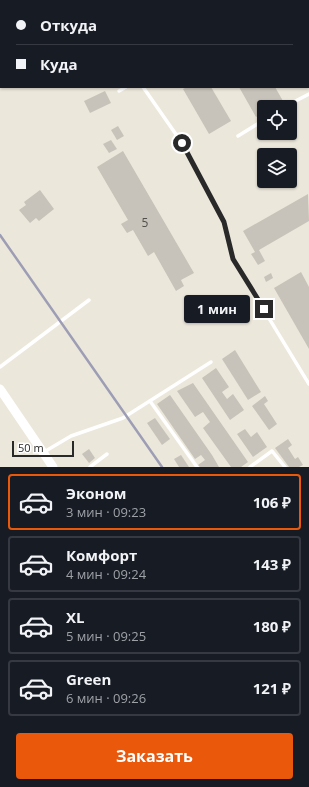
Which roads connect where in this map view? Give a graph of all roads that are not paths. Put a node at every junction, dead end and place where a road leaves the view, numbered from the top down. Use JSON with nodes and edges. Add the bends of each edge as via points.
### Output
{"nodes":[{"id":1,"x":124,"y":88,"type":"edge"},
{"id":2,"x":144,"y":88,"type":"edge"},
{"id":3,"x":119,"y":91,"type":"dead end"},
{"id":4,"x":309,"y":94,"type":"edge"},
{"id":5,"x":297,"y":100,"type":"edge"},
{"id":6,"x":257,"y":124,"type":"edge"},
{"id":7,"x":238,"y":136,"type":"dead end"},
{"id":8,"x":89,"y":300,"type":"dead end"},
{"id":9,"x":211,"y":362,"type":"dead end"},
{"id":10,"x":0,"y":367,"type":"edge"},
{"id":11,"x":309,"y":384,"type":"edge"},
{"id":12,"x":0,"y":389,"type":"edge"},
{"id":13,"x":150,"y":401,"type":"junction"},
{"id":14,"x":43,"y":452,"type":"junction"},
{"id":15,"x":107,"y":454,"type":"dead end"},
{"id":16,"x":53,"y":467,"type":"edge"},
{"id":17,"x":90,"y":467,"type":"edge"},
{"id":18,"x":197,"y":467,"type":"edge"},
{"id":19,"x":250,"y":467,"type":"edge"},
{"id":20,"x":285,"y":467,"type":"edge"}],
"edges":[{"from":1,"to":3,"type":"lane"},
{"from":2,"to":11,"type":"lane","via":[[182,143],[224,222],[233,259]]},
{"from":4,"to":5,"type":"lane"},
{"from":6,"to":7,"type":"lane"},
{"from":8,"to":10,"type":"lane"},
{"from":9,"to":13,"type":"lane"},
{"from":12,"to":14,"type":"street"},
{"from":13,"to":14,"type":"lane","via":[[123,418],[71,436]]},
{"from":13,"to":18,"type":"lane"},
{"from":14,"to":16,"type":"street"},
{"from":15,"to":17,"type":"lane"},
{"from":19,"to":20,"type":"lane","via":[[272,451]]}]}
